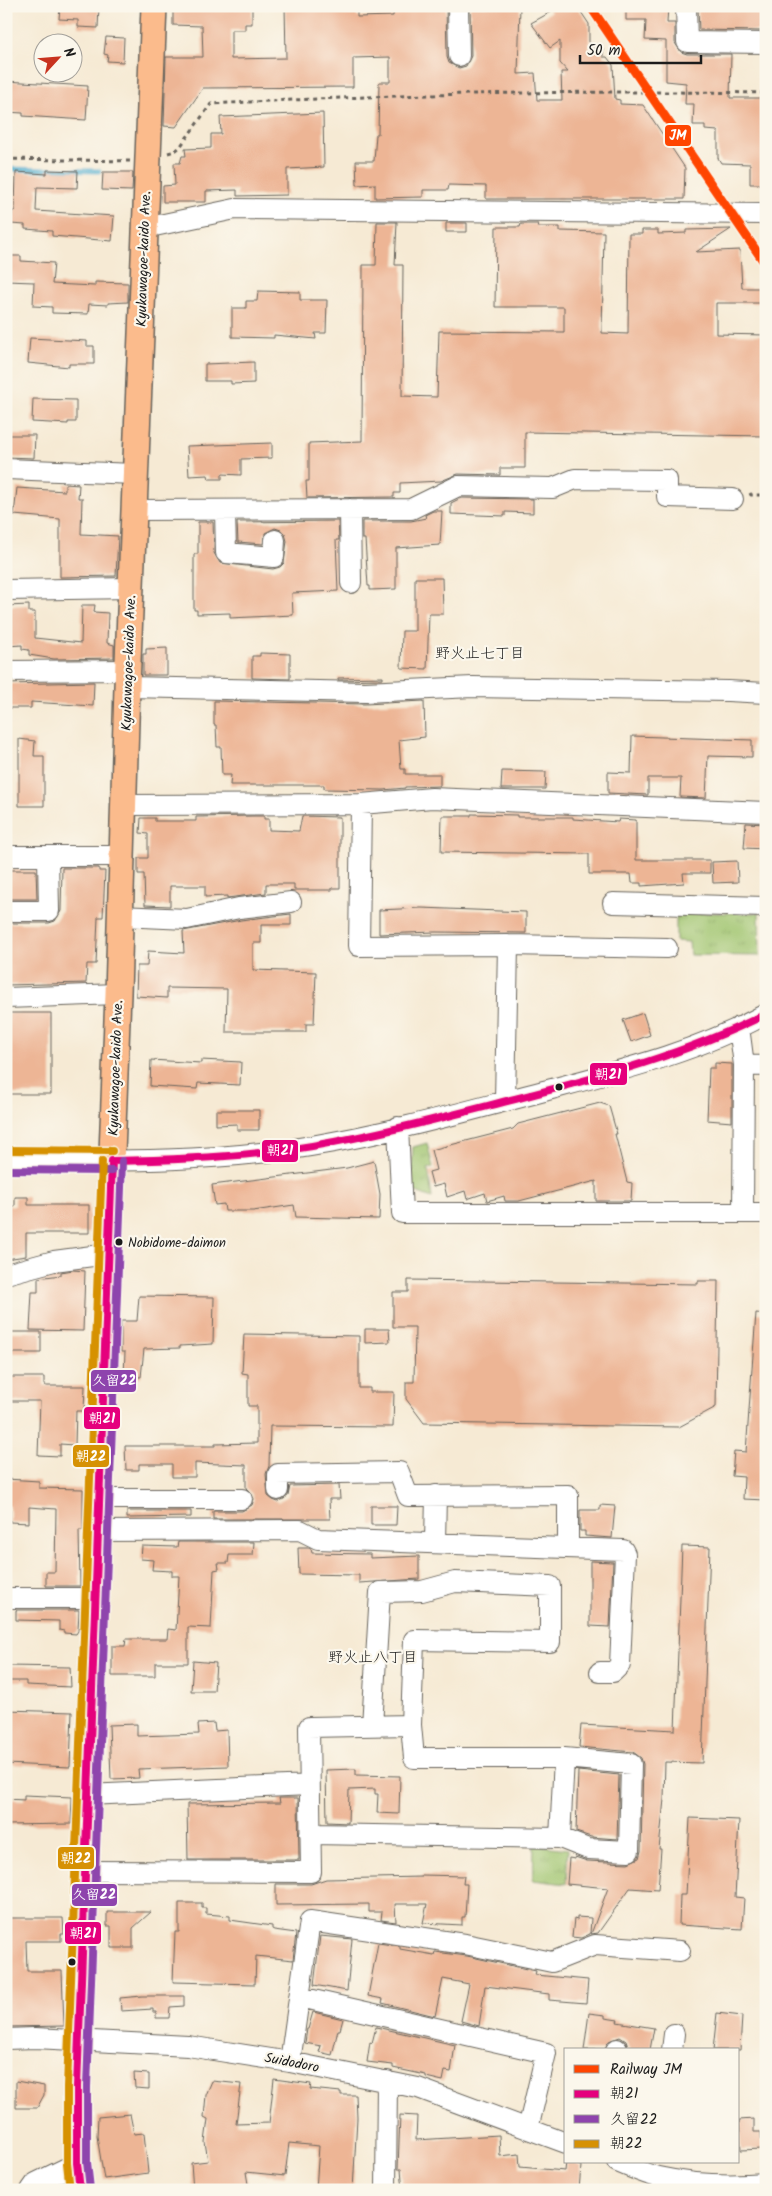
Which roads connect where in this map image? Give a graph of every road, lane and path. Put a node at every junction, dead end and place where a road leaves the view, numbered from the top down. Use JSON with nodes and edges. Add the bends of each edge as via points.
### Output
{"nodes":[{"id":1,"x":154,"y":6,"type":"edge"},
{"id":2,"x":458,"y":6,"type":"edge"},
{"id":3,"x":686,"y":6,"type":"edge"},
{"id":4,"x":766,"y":44,"type":"edge"},
{"id":5,"x":459,"y":56,"type":"dead end"},
{"id":6,"x":766,"y":93,"type":"edge"},
{"id":7,"x":147,"y":158,"type":"junction"},
{"id":8,"x":6,"y":159,"type":"edge"},
{"id":9,"x":766,"y":214,"type":"edge"},
{"id":10,"x":145,"y":228,"type":"junction"},
{"id":11,"x":6,"y":469,"type":"edge"},
{"id":12,"x":135,"y":474,"type":"junction"},
{"id":13,"x":733,"y":499,"type":"dead end"},
{"id":14,"x":350,"y":509,"type":"junction"},
{"id":15,"x":134,"y":510,"type":"junction"},
{"id":16,"x":225,"y":510,"type":"junction"},
{"id":17,"x":275,"y":540,"type":"dead end"},
{"id":18,"x":351,"y":583,"type":"dead end"},
{"id":19,"x":131,"y":588,"type":"junction"},
{"id":20,"x":6,"y":590,"type":"edge"},
{"id":21,"x":6,"y":671,"type":"edge"},
{"id":22,"x":128,"y":679,"type":"junction"},
{"id":23,"x":766,"y":693,"type":"edge"},
{"id":24,"x":123,"y":804,"type":"junction"},
{"id":25,"x":361,"y":804,"type":"junction"},
{"id":26,"x":766,"y":812,"type":"edge"},
{"id":27,"x":6,"y":856,"type":"edge"},
{"id":28,"x":48,"y":856,"type":"junction"},
{"id":29,"x":121,"y":856,"type":"junction"},
{"id":30,"x":290,"y":902,"type":"dead end"},
{"id":31,"x":613,"y":904,"type":"dead end"},
{"id":32,"x":766,"y":907,"type":"edge"},
{"id":33,"x":6,"y":911,"type":"edge"},
{"id":34,"x":120,"y":916,"type":"junction"},
{"id":35,"x":508,"y":945,"type":"junction"},
{"id":36,"x":667,"y":948,"type":"dead end"},
{"id":37,"x":118,"y":994,"type":"junction"},
{"id":38,"x":6,"y":998,"type":"edge"},
{"id":39,"x":766,"y":1014,"type":"edge"},
{"id":40,"x":739,"y":1027,"type":"junction"},
{"id":41,"x":744,"y":1065,"type":"junction"},
{"id":42,"x":766,"y":1066,"type":"edge"},
{"id":43,"x":505,"y":1101,"type":"junction"},
{"id":44,"x":398,"y":1127,"type":"junction"},
{"id":45,"x":6,"y":1160,"type":"edge"},
{"id":46,"x":112,"y":1161,"type":"junction"},
{"id":47,"x":742,"y":1213,"type":"junction"},
{"id":48,"x":766,"y":1214,"type":"edge"},
{"id":49,"x":108,"y":1254,"type":"junction"},
{"id":50,"x":6,"y":1274,"type":"edge"},
{"id":51,"x":278,"y":1490,"type":"dead end"},
{"id":52,"x":436,"y":1495,"type":"junction"},
{"id":53,"x":98,"y":1499,"type":"junction"},
{"id":54,"x":242,"y":1499,"type":"dead end"},
{"id":55,"x":96,"y":1532,"type":"junction"},
{"id":56,"x":435,"y":1542,"type":"junction"},
{"id":57,"x":568,"y":1548,"type":"junction"},
{"id":58,"x":6,"y":1598,"type":"edge"},
{"id":59,"x":95,"y":1598,"type":"junction"},
{"id":60,"x":600,"y":1672,"type":"dead end"},
{"id":61,"x":411,"y":1725,"type":"junction"},
{"id":62,"x":372,"y":1726,"type":"junction"},
{"id":63,"x":564,"y":1758,"type":"junction"},
{"id":64,"x":309,"y":1785,"type":"junction"},
{"id":65,"x":87,"y":1795,"type":"junction"},
{"id":66,"x":310,"y":1834,"type":"junction"},
{"id":67,"x":560,"y":1838,"type":"junction"},
{"id":68,"x":85,"y":1871,"type":"junction"},
{"id":69,"x":680,"y":1951,"type":"dead end"},
{"id":70,"x":300,"y":1998,"type":"junction"},
{"id":71,"x":6,"y":2039,"type":"edge"},
{"id":72,"x":80,"y":2040,"type":"junction"},
{"id":73,"x":290,"y":2062,"type":"junction"},
{"id":74,"x":387,"y":2081,"type":"junction"},
{"id":75,"x":528,"y":2129,"type":"junction"},
{"id":76,"x":564,"y":2142,"type":"edge"},
{"id":77,"x":77,"y":2164,"type":"junction"},
{"id":78,"x":623,"y":2164,"type":"edge"},
{"id":79,"x":659,"y":2177,"type":"edge"},
{"id":80,"x":766,"y":2183,"type":"edge"},
{"id":81,"x":694,"y":2187,"type":"edge"},
{"id":82,"x":734,"y":2188,"type":"edge"},
{"id":83,"x":31,"y":2190,"type":"edge"},
{"id":84,"x":80,"y":2190,"type":"edge"},
{"id":85,"x":386,"y":2190,"type":"edge"}],
"edges":[{"from":1,"to":7,"type":"main road","name":"Kyukawagoe-kaido Ave."},
{"from":2,"to":5,"type":"street"},
{"from":3,"to":4,"type":"street","via":[[687,42]]},
{"from":6,"to":7,"type":"path","via":[[513,93],[211,104],[176,152]]},
{"from":7,"to":8,"type":"path","via":[[91,162]]},
{"from":7,"to":10,"type":"main road","name":"Kyukawagoe-kaido Ave."},
{"from":9,"to":10,"type":"street","via":[[235,209]]},
{"from":10,"to":12,"type":"main road","name":"Kyukawagoe-kaido Ave."},
{"from":11,"to":12,"type":"street"},
{"from":12,"to":15,"type":"main road","name":"Kyukawagoe-kaido Ave."},
{"from":13,"to":14,"type":"street","via":[[667,497],[667,480],[575,479],[553,488],[458,486],[411,509]]},
{"from":14,"to":16,"type":"street"},
{"from":14,"to":18,"type":"street"},
{"from":15,"to":16,"type":"street"},
{"from":15,"to":19,"type":"main road","name":"Kyukawagoe-kaido Ave."},
{"from":16,"to":17,"type":"street","via":[[226,553],[274,557]]},
{"from":19,"to":20,"type":"street"},
{"from":19,"to":22,"type":"main road","name":"Kyukawagoe-kaido Ave."},
{"from":21,"to":22,"type":"street"},
{"from":22,"to":23,"type":"street","via":[[365,692],[473,686]]},
{"from":22,"to":24,"type":"main road","name":"Kyukawagoe-kaido Ave."},
{"from":24,"to":25,"type":"street"},
{"from":24,"to":29,"type":"main road","name":"Kyukawagoe-kaido Ave."},
{"from":25,"to":26,"type":"street","via":[[432,798]]},
{"from":25,"to":35,"type":"street","via":[[359,946]]},
{"from":27,"to":28,"type":"street"},
{"from":28,"to":29,"type":"street"},
{"from":28,"to":33,"type":"street","via":[[50,910]]},
{"from":29,"to":34,"type":"main road","name":"Kyukawagoe-kaido Ave."},
{"from":30,"to":34,"type":"street","via":[[238,908],[187,919]]},
{"from":31,"to":32,"type":"street"},
{"from":34,"to":37,"type":"main road","name":"Kyukawagoe-kaido Ave."},
{"from":35,"to":36,"type":"street"},
{"from":35,"to":43,"type":"street"},
{"from":37,"to":38,"type":"street"},
{"from":37,"to":46,"type":"main road","name":"Kyukawagoe-kaido Ave."},
{"from":39,"to":40,"type":"street"},
{"from":40,"to":41,"type":"street"},
{"from":40,"to":43,"type":"street","via":[[635,1067]]},
{"from":41,"to":42,"type":"street"},
{"from":41,"to":47,"type":"street"},
{"from":43,"to":44,"type":"street"},
{"from":44,"to":46,"type":"street","via":[[268,1152]]},
{"from":44,"to":47,"type":"street","via":[[402,1213]]},
{"from":45,"to":46,"type":"street"},
{"from":46,"to":49,"type":"main road","name":"Kyukawagoe-kaido Ave."},
{"from":47,"to":48,"type":"street"},
{"from":49,"to":50,"type":"street","via":[[54,1261]]},
{"from":49,"to":53,"type":"main road","name":"Kyukawagoe-kaido Ave."},
{"from":51,"to":52,"type":"street","via":[[278,1474],[399,1472],[408,1496]]},
{"from":52,"to":56,"type":"street"},
{"from":52,"to":57,"type":"street","via":[[568,1495]]},
{"from":53,"to":54,"type":"street"},
{"from":53,"to":55,"type":"main road","name":"Kyukawagoe-kaido Ave."},
{"from":55,"to":56,"type":"street","via":[[300,1530],[318,1539]]},
{"from":55,"to":59,"type":"main road","name":"Kyukawagoe-kaido Ave."},
{"from":56,"to":57,"type":"street"},
{"from":57,"to":60,"type":"street","via":[[622,1550],[626,1554],[620,1665],[613,1672]]},
{"from":58,"to":59,"type":"street"},
{"from":59,"to":65,"type":"main road","name":"Kyukawagoe-kaido Ave."},
{"from":61,"to":62,"type":"street"},
{"from":61,"to":62,"type":"street","via":[[414,1640],[550,1642],[550,1586],[455,1582],[422,1591],[380,1592]]},
{"from":61,"to":63,"type":"street","via":[[414,1758]]},
{"from":62,"to":64,"type":"street","via":[[309,1728]]},
{"from":63,"to":67,"type":"street"},
{"from":63,"to":67,"type":"street","via":[[631,1764],[628,1851],[588,1849]]},
{"from":64,"to":65,"type":"street"},
{"from":64,"to":66,"type":"street"},
{"from":65,"to":68,"type":"main road","name":"Kyukawagoe-kaido Ave."},
{"from":66,"to":67,"type":"street"},
{"from":66,"to":68,"type":"street","via":[[311,1872]]},
{"from":68,"to":72,"type":"main road","name":"Kyukawagoe-kaido Ave."},
{"from":69,"to":70,"type":"street","via":[[595,1946],[552,1962],[465,1944],[310,1921]]},
{"from":70,"to":73,"type":"street"},
{"from":70,"to":75,"type":"street","via":[[546,2053]]},
{"from":71,"to":72,"type":"street","name":"Suidodoro"},
{"from":72,"to":73,"type":"street","name":"Suidodoro","via":[[188,2046]]},
{"from":72,"to":77,"type":"main road","name":"Kyukawagoe-kaido Ave."},
{"from":73,"to":74,"type":"street","name":"Suidodoro"},
{"from":74,"to":75,"type":"street","name":"Suidodoro","via":[[418,2088]]},
{"from":74,"to":85,"type":"street"},
{"from":75,"to":76,"type":"street","name":"Suidodoro"},
{"from":77,"to":83,"type":"street","via":[[36,2183]]},
{"from":77,"to":84,"type":"main road","name":"Kyukawagoe-kaido Ave."},
{"from":78,"to":79,"type":"street"},
{"from":79,"to":81,"type":"street"},
{"from":80,"to":82,"type":"street"},
{"from":81,"to":82,"type":"street"}]}
